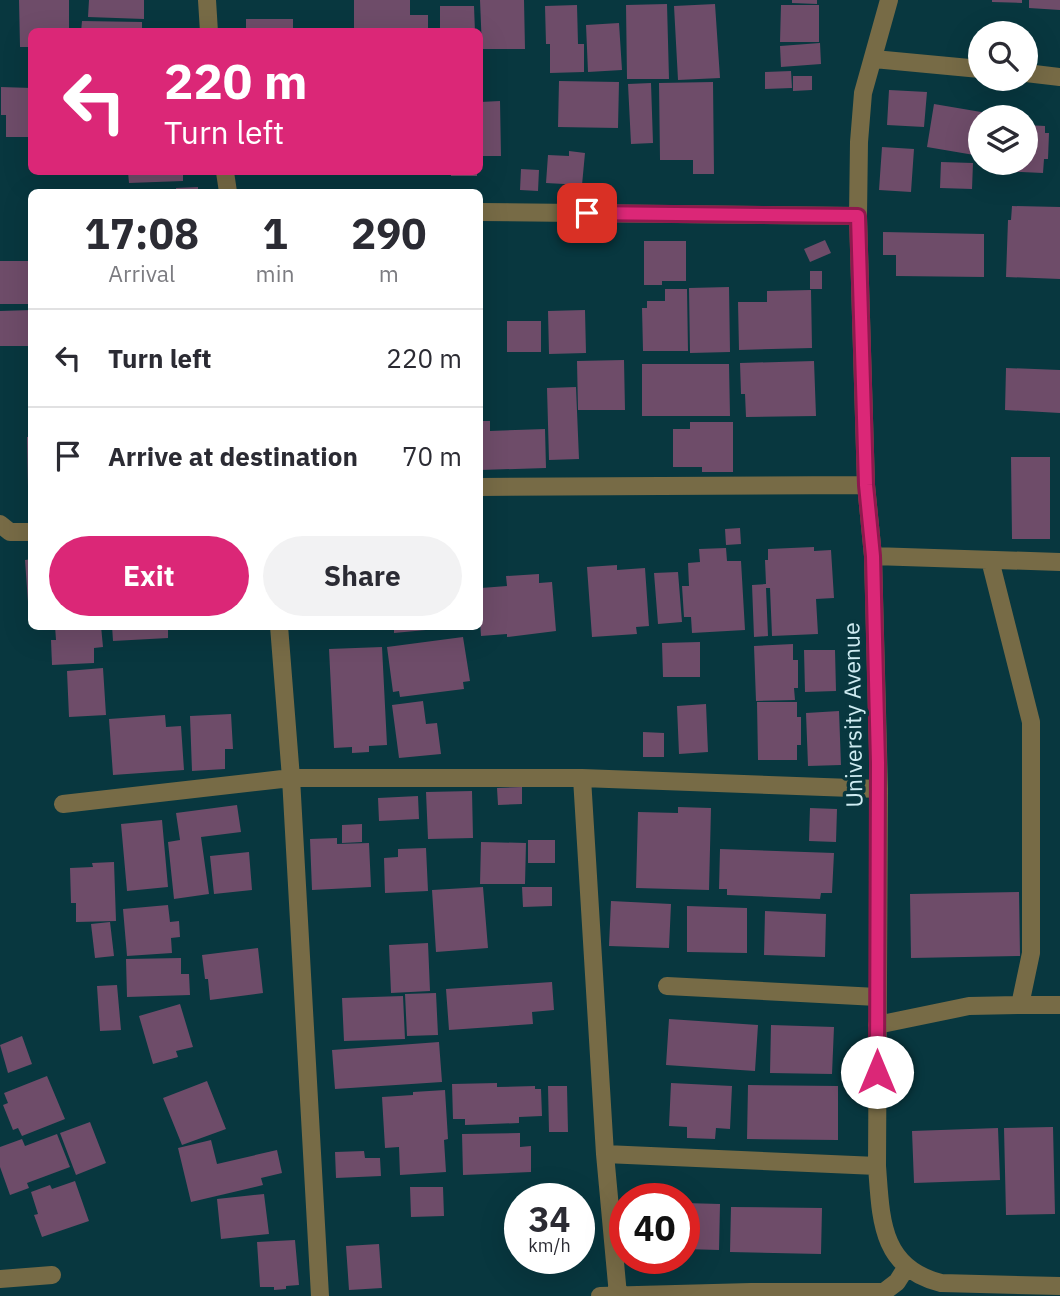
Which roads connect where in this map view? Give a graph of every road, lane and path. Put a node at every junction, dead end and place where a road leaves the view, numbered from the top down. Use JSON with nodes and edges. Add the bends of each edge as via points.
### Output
{"nodes":[{"id":1,"x":207,"y":0,"type":"edge"},
{"id":2,"x":889,"y":0,"type":"edge"},
{"id":3,"x":209,"y":28,"type":"edge"},
{"id":4,"x":874,"y":59,"type":"junction"},
{"id":5,"x":968,"y":68,"type":"edge"},
{"id":6,"x":1038,"y":74,"type":"edge"},
{"id":7,"x":1060,"y":77,"type":"edge"},
{"id":8,"x":483,"y":212,"type":"edge"},
{"id":9,"x":858,"y":216,"type":"junction"},
{"id":10,"x":866,"y":485,"type":"junction"},
{"id":11,"x":483,"y":486,"type":"edge"},
{"id":12,"x":0,"y":524,"type":"edge"},
{"id":13,"x":28,"y":532,"type":"edge"},
{"id":14,"x":873,"y":556,"type":"junction"},
{"id":15,"x":990,"y":560,"type":"junction"},
{"id":16,"x":1060,"y":562,"type":"edge"},
{"id":17,"x":279,"y":630,"type":"edge"},
{"id":18,"x":292,"y":778,"type":"junction"},
{"id":19,"x":582,"y":778,"type":"junction"},
{"id":20,"x":878,"y":789,"type":"junction"},
{"id":21,"x":63,"y":804,"type":"dead end"},
{"id":22,"x":667,"y":986,"type":"dead end"},
{"id":23,"x":877,"y":998,"type":"junction"},
{"id":24,"x":1020,"y":1005,"type":"junction"},
{"id":25,"x":1060,"y":1005,"type":"edge"},
{"id":26,"x":877,"y":1025,"type":"junction"},
{"id":27,"x":605,"y":1154,"type":"junction"},
{"id":28,"x":877,"y":1166,"type":"junction"},
{"id":29,"x":906,"y":1268,"type":"junction"},
{"id":30,"x":51,"y":1275,"type":"dead end"},
{"id":31,"x":0,"y":1279,"type":"edge"},
{"id":32,"x":1060,"y":1286,"type":"edge"},
{"id":33,"x":884,"y":1294,"type":"edge"},
{"id":34,"x":609,"y":1295,"type":"edge"},
{"id":35,"x":320,"y":1296,"type":"edge"}],
"edges":[{"from":1,"to":3,"type":"street"},
{"from":2,"to":4,"type":"street","name":"University Avenue"},
{"from":4,"to":5,"type":"street"},
{"from":4,"to":9,"type":"street","name":"University Avenue","via":[[863,93]]},
{"from":6,"to":7,"type":"street"},
{"from":8,"to":9,"type":"street"},
{"from":9,"to":10,"type":"street","name":"University Avenue"},
{"from":10,"to":11,"type":"street"},
{"from":10,"to":14,"type":"street","name":"University Avenue"},
{"from":12,"to":13,"type":"street","via":[[10,532]]},
{"from":14,"to":15,"type":"street"},
{"from":14,"to":20,"type":"street","name":"University Avenue"},
{"from":15,"to":16,"type":"street"},
{"from":15,"to":24,"type":"street","via":[[1031,722],[1031,953]]},
{"from":17,"to":18,"type":"street"},
{"from":18,"to":19,"type":"street"},
{"from":18,"to":21,"type":"street"},
{"from":18,"to":35,"type":"street"},
{"from":19,"to":20,"type":"street"},
{"from":19,"to":27,"type":"street"},
{"from":20,"to":23,"type":"street","name":"University Avenue"},
{"from":22,"to":23,"type":"street"},
{"from":23,"to":26,"type":"street","name":"University Avenue"},
{"from":24,"to":25,"type":"street"},
{"from":24,"to":26,"type":"street","via":[[969,1006]]},
{"from":26,"to":28,"type":"street","name":"University Avenue"},
{"from":27,"to":28,"type":"street"},
{"from":27,"to":34,"type":"street"},
{"from":28,"to":29,"type":"street","name":"University Avenue","via":[[881,1220],[894,1253]]},
{"from":29,"to":32,"type":"street","via":[[922,1279],[941,1283]]},
{"from":29,"to":33,"type":"street"},
{"from":30,"to":31,"type":"street"},
{"from":33,"to":34,"type":"street"}]}
